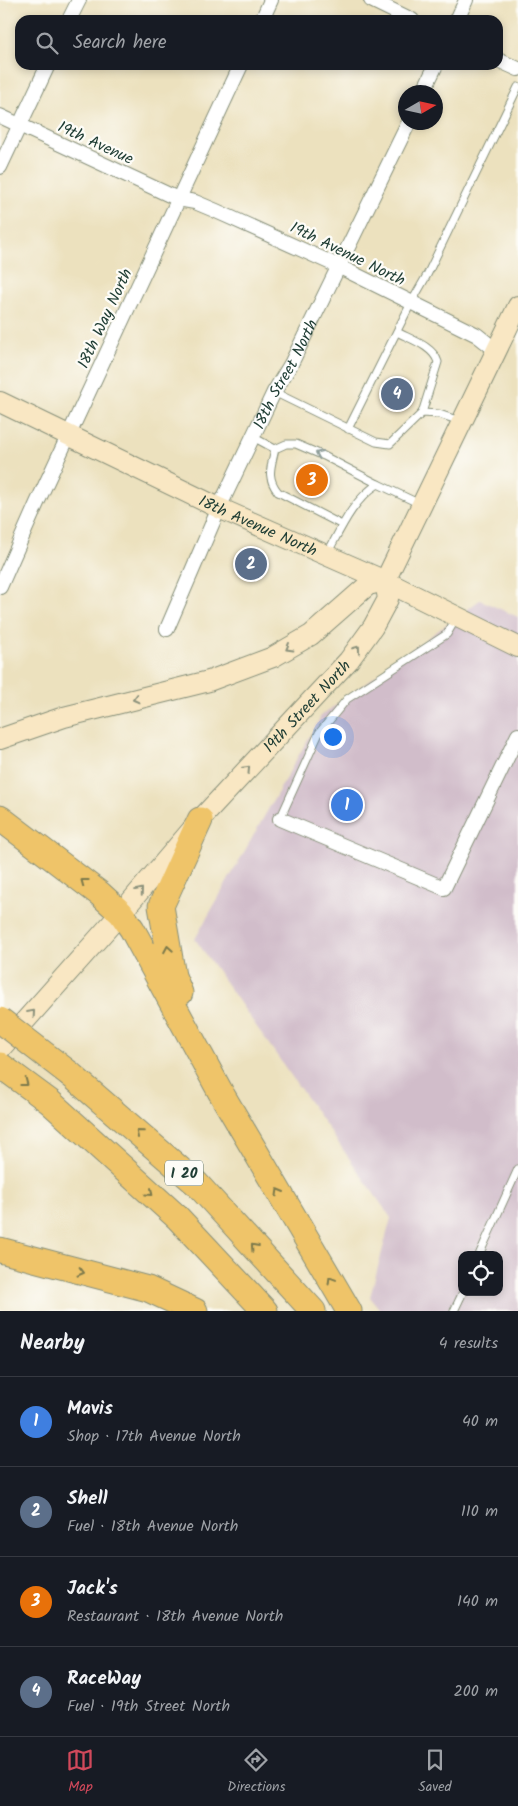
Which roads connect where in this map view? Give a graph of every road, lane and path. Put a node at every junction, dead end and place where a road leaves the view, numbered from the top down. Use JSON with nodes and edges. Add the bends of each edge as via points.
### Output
{"nodes":[{"id":1,"x":79,"y":0,"type":"edge"},
{"id":2,"x":271,"y":0,"type":"edge"},
{"id":3,"x":371,"y":0,"type":"edge"},
{"id":4,"x":466,"y":0,"type":"edge"},
{"id":5,"x":72,"y":15,"type":"edge"},
{"id":6,"x":264,"y":15,"type":"edge"},
{"id":7,"x":402,"y":15,"type":"edge"},
{"id":8,"x":459,"y":15,"type":"edge"},
{"id":9,"x":503,"y":62,"type":"edge"},
{"id":10,"x":518,"y":69,"type":"edge"},
{"id":11,"x":46,"y":70,"type":"edge"},
{"id":12,"x":239,"y":70,"type":"edge"},
{"id":13,"x":434,"y":70,"type":"edge"},
{"id":14,"x":426,"y":85,"type":"edge"},
{"id":15,"x":518,"y":87,"type":"edge"},
{"id":16,"x":0,"y":116,"type":"edge"},
{"id":17,"x":20,"y":124,"type":"junction"},
{"id":18,"x":404,"y":130,"type":"edge"},
{"id":19,"x":0,"y":167,"type":"edge"},
{"id":20,"x":178,"y":199,"type":"junction"},
{"id":21,"x":338,"y":266,"type":"junction"},
{"id":22,"x":411,"y":303,"type":"junction"},
{"id":23,"x":518,"y":306,"type":"edge"},
{"id":24,"x":397,"y":332,"type":"junction"},
{"id":25,"x":497,"y":351,"type":"junction"},
{"id":26,"x":274,"y":392,"type":"junction"},
{"id":27,"x":0,"y":402,"type":"edge"},
{"id":28,"x":422,"y":413,"type":"junction"},
{"id":29,"x":462,"y":422,"type":"junction"},
{"id":30,"x":348,"y":429,"type":"junction"},
{"id":31,"x":69,"y":436,"type":"junction"},
{"id":32,"x":253,"y":437,"type":"junction"},
{"id":33,"x":275,"y":450,"type":"junction"},
{"id":34,"x":378,"y":484,"type":"junction"},
{"id":35,"x":422,"y":505,"type":"junction"},
{"id":36,"x":219,"y":508,"type":"junction"},
{"id":37,"x":342,"y":525,"type":"junction"},
{"id":38,"x":326,"y":556,"type":"junction"},
{"id":39,"x":385,"y":581,"type":"junction"},
{"id":40,"x":0,"y":587,"type":"edge"},
{"id":41,"x":457,"y":617,"type":"junction"},
{"id":42,"x":167,"y":629,"type":"dead end"},
{"id":43,"x":518,"y":647,"type":"edge"},
{"id":44,"x":518,"y":735,"type":"edge"},
{"id":45,"x":0,"y":739,"type":"edge"},
{"id":46,"x":0,"y":818,"type":"edge"},
{"id":47,"x":280,"y":819,"type":"joint"},
{"id":48,"x":200,"y":820,"type":"junction"},
{"id":49,"x":121,"y":913,"type":"junction"},
{"id":50,"x":0,"y":1020,"type":"edge"},
{"id":51,"x":0,"y":1049,"type":"edge"},
{"id":52,"x":0,"y":1065,"type":"edge"},
{"id":53,"x":221,"y":1092,"type":"junction"},
{"id":54,"x":518,"y":1169,"type":"edge"},
{"id":55,"x":0,"y":1250,"type":"edge"},
{"id":56,"x":481,"y":1251,"type":"edge"},
{"id":57,"x":56,"y":1265,"type":"junction"},
{"id":58,"x":0,"y":1266,"type":"edge"},
{"id":59,"x":461,"y":1296,"type":"edge"},
{"id":60,"x":195,"y":1311,"type":"edge"},
{"id":61,"x":265,"y":1311,"type":"edge"},
{"id":62,"x":313,"y":1311,"type":"edge"},
{"id":63,"x":349,"y":1311,"type":"edge"},
{"id":64,"x":454,"y":1311,"type":"edge"}],
"edges":[{"from":1,"to":5,"type":"street"},
{"from":2,"to":6,"type":"street"},
{"from":3,"to":7,"type":"street"},
{"from":4,"to":8,"type":"street"},
{"from":9,"to":10,"type":"street"},
{"from":11,"to":17,"type":"street"},
{"from":12,"to":20,"type":"street","name":"18th Way North"},
{"from":13,"to":14,"type":"street"},
{"from":15,"to":22,"type":"lane"},
{"from":16,"to":17,"type":"street","name":"19th Avenue"},
{"from":17,"to":19,"type":"street"},
{"from":17,"to":20,"type":"street","name":"19th Avenue"},
{"from":18,"to":21,"type":"street","name":"18th Street North"},
{"from":20,"to":21,"type":"street","name":"19th Avenue North","via":[[204,205]]},
{"from":20,"to":31,"type":"street","name":"18th Way North"},
{"from":21,"to":22,"type":"street","name":"19th Avenue North"},
{"from":21,"to":26,"type":"street","name":"18th Street North"},
{"from":22,"to":24,"type":"lane"},
{"from":22,"to":25,"type":"street","name":"19th Avenue North","via":[[477,335]]},
{"from":23,"to":25,"type":"main road","name":"19th Street North"},
{"from":24,"to":28,"type":"lane","via":[[436,357],[438,368]]},
{"from":24,"to":30,"type":"lane"},
{"from":25,"to":29,"type":"main road","name":"19th Street North"},
{"from":26,"to":30,"type":"lane"},
{"from":26,"to":32,"type":"street","name":"18th Street North"},
{"from":27,"to":31,"type":"main road","name":"18th Avenue North"},
{"from":28,"to":29,"type":"lane","via":[[439,414]]},
{"from":28,"to":30,"type":"lane","via":[[390,444],[376,442]]},
{"from":29,"to":35,"type":"main road","name":"19th Street North"},
{"from":31,"to":36,"type":"main road","name":"18th Avenue North"},
{"from":31,"to":40,"type":"street","name":"18th Way North"},
{"from":32,"to":33,"type":"lane"},
{"from":32,"to":36,"type":"street","name":"18th Street North"},
{"from":34,"to":33,"type":"lane","one_way":true,"via":[[296,444],[286,444]]},
{"from":33,"to":37,"type":"lane","via":[[270,474],[271,483],[278,492]]},
{"from":34,"to":35,"type":"lane"},
{"from":34,"to":37,"type":"lane","via":[[368,490]]},
{"from":35,"to":39,"type":"main road","name":"19th Street North"},
{"from":36,"to":38,"type":"main road","name":"18th Avenue North"},
{"from":36,"to":42,"type":"street","name":"18th Street North"},
{"from":37,"to":38,"type":"lane"},
{"from":38,"to":39,"type":"main road","name":"18th Avenue North"},
{"from":39,"to":41,"type":"main road","name":"18th Avenue North"},
{"from":39,"to":45,"type":"main road","one_way":true,"via":[[368,585],[311,634],[273,657],[208,681],[64,717]]},
{"from":48,"to":39,"type":"main road","name":"19th Street North","one_way":true,"via":[[349,660],[388,599]]},
{"from":41,"to":43,"type":"main road","name":"18th Avenue North"},
{"from":41,"to":47,"type":"lane","via":[[447,634],[347,699],[334,713],[319,733]]},
{"from":44,"to":47,"type":"street","via":[[444,888]]},
{"from":49,"to":46,"type":"highway","one_way":true},
{"from":49,"to":48,"type":"main road","name":"19th Street North","one_way":true},
{"from":53,"to":48,"type":"highway","one_way":true,"via":[[172,976],[161,906]]},
{"from":51,"to":49,"type":"main road","name":"19th Street North","one_way":true},
{"from":49,"to":53,"type":"highway","via":[[134,931]]},
{"from":62,"to":50,"type":"highway","number":"I 20","one_way":true,"bridge":true,"via":[[197,1184],[70,1074]]},
{"from":52,"to":61,"type":"highway","number":"I 20","one_way":true,"via":[[50,1102],[178,1218]]},
{"from":63,"to":53,"type":"highway","one_way":true},
{"from":54,"to":56,"type":"lane"},
{"from":55,"to":57,"type":"highway"},
{"from":57,"to":58,"type":"highway"},
{"from":57,"to":60,"type":"highway","one_way":true,"via":[[148,1289]]},
{"from":59,"to":64,"type":"lane"}]}
